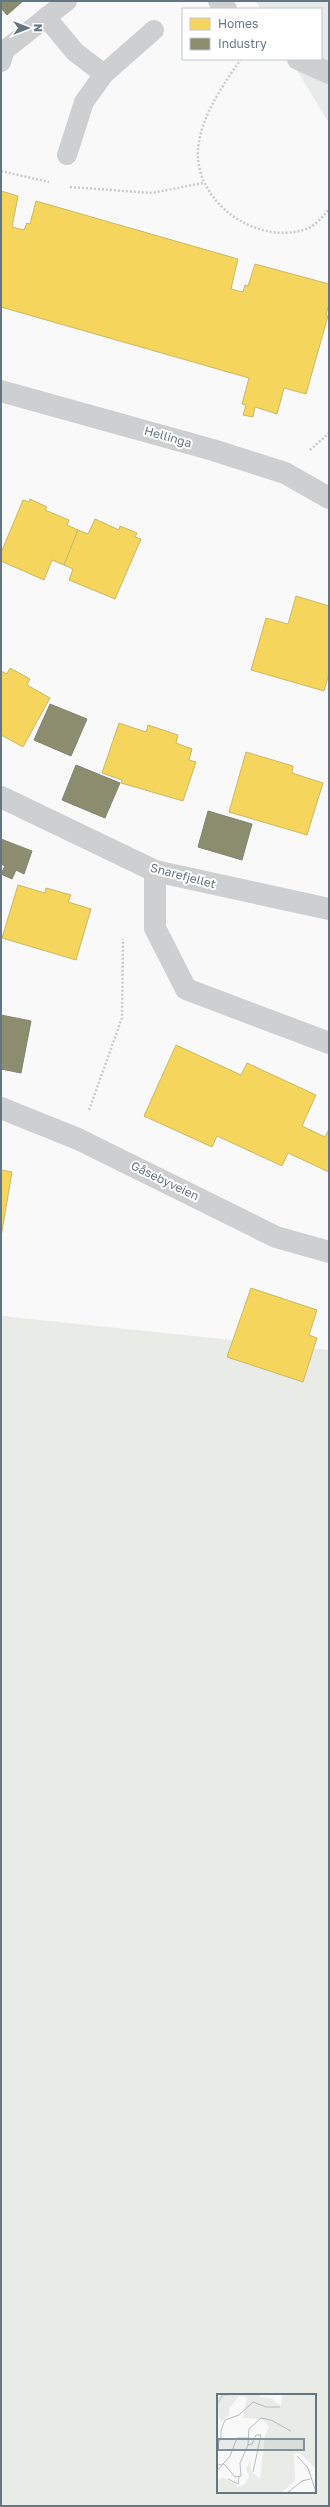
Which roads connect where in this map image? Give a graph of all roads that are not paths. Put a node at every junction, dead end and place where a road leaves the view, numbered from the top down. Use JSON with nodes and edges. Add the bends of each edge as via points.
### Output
{"nodes":[{"id":1,"x":67,"y":1,"type":"edge"},
{"id":2,"x":46,"y":17,"type":"junction"},
{"id":3,"x":154,"y":30,"type":"dead end"},
{"id":4,"x":300,"y":60,"type":"edge"},
{"id":5,"x":1,"y":62,"type":"edge"},
{"id":6,"x":329,"y":73,"type":"edge"},
{"id":7,"x":104,"y":74,"type":"junction"},
{"id":8,"x":67,"y":155,"type":"dead end"},
{"id":9,"x":1,"y":391,"type":"edge"},
{"id":10,"x":329,"y":498,"type":"edge"},
{"id":11,"x":1,"y":798,"type":"edge"},
{"id":12,"x":155,"y":871,"type":"junction"},
{"id":13,"x":329,"y":909,"type":"edge"},
{"id":14,"x":329,"y":1043,"type":"edge"},
{"id":15,"x":1,"y":1108,"type":"edge"},
{"id":16,"x":329,"y":1252,"type":"edge"}],
"edges":[{"from":1,"to":2,"type":"lane"},
{"from":2,"to":5,"type":"lane","via":[[4,50]]},
{"from":2,"to":7,"type":"lane","via":[[74,52]]},
{"from":3,"to":7,"type":"lane"},
{"from":4,"to":6,"type":"street"},
{"from":7,"to":8,"type":"lane","via":[[84,102]]},
{"from":9,"to":10,"type":"street","name":"Hellinga","via":[[285,473]]},
{"from":11,"to":12,"type":"street","name":"Snarefjellet"},
{"from":12,"to":13,"type":"street","name":"Snarefjellet"},
{"from":12,"to":14,"type":"street","via":[[156,928],[186,989]]},
{"from":15,"to":16,"type":"street","name":"Gåsebyveien","via":[[78,1139],[276,1236]]}]}
